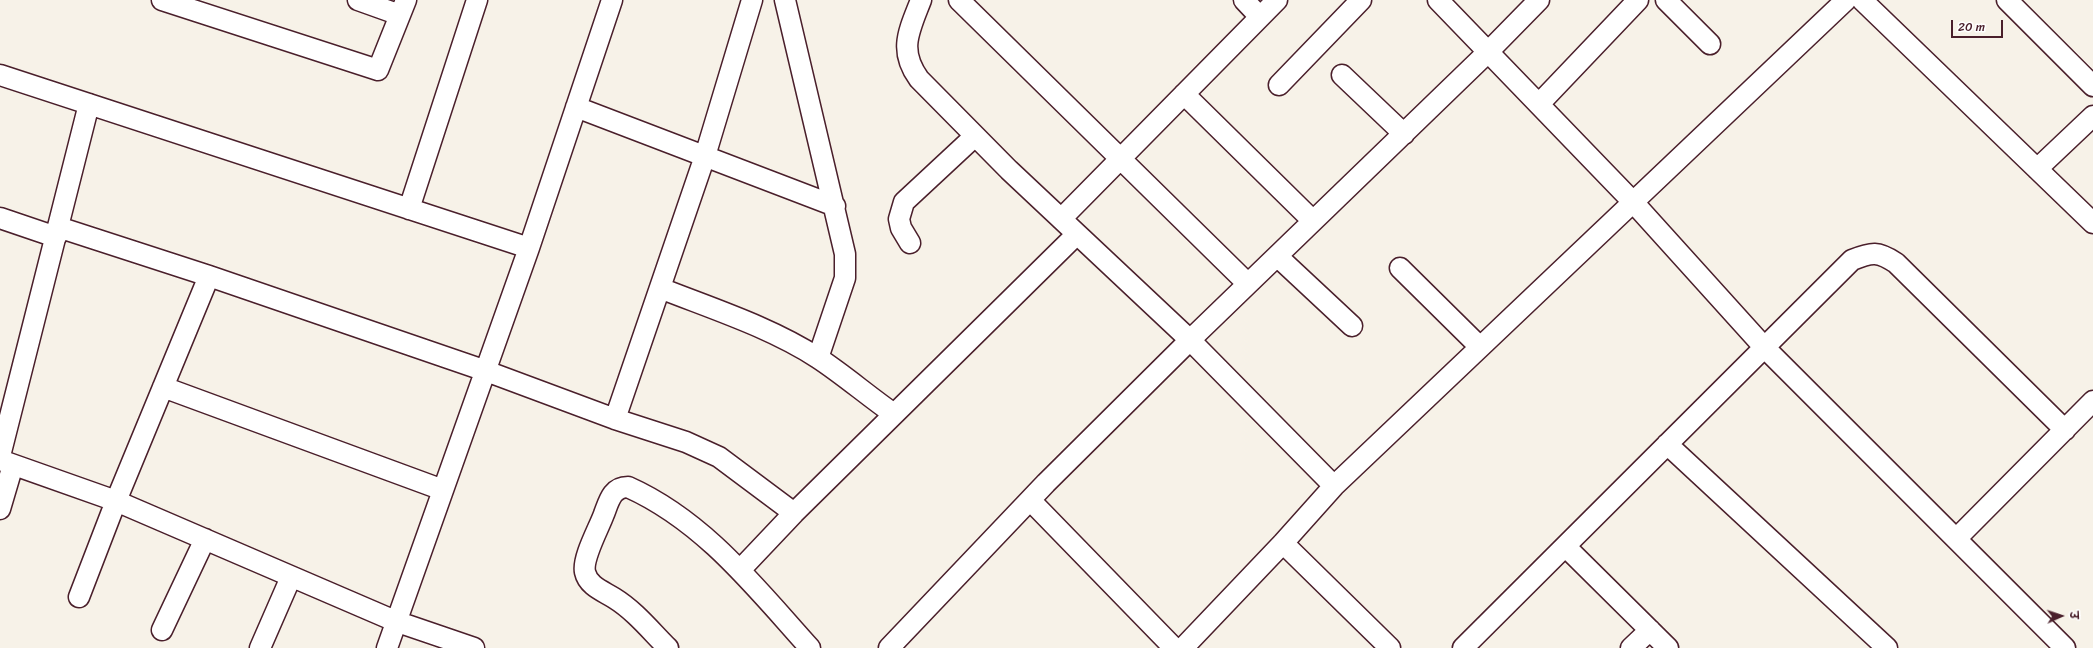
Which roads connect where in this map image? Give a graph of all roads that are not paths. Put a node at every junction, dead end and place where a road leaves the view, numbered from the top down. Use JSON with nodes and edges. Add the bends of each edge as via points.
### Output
{"nodes":[{"id":1,"x":162,"y":0,"type":"edge"},
{"id":2,"x":358,"y":0,"type":"edge"},
{"id":3,"x":477,"y":0,"type":"edge"},
{"id":4,"x":612,"y":0,"type":"edge"},
{"id":5,"x":752,"y":0,"type":"edge"},
{"id":6,"x":785,"y":0,"type":"edge"},
{"id":7,"x":921,"y":0,"type":"edge"},
{"id":8,"x":959,"y":0,"type":"edge"},
{"id":9,"x":1244,"y":0,"type":"edge"},
{"id":10,"x":1277,"y":0,"type":"edge"},
{"id":11,"x":1361,"y":0,"type":"edge"},
{"id":12,"x":1438,"y":0,"type":"edge"},
{"id":13,"x":1539,"y":0,"type":"edge"},
{"id":14,"x":1638,"y":0,"type":"edge"},
{"id":15,"x":1666,"y":0,"type":"edge"},
{"id":16,"x":1846,"y":0,"type":"edge"},
{"id":17,"x":1862,"y":0,"type":"edge"},
{"id":18,"x":2007,"y":0,"type":"edge"},
{"id":19,"x":403,"y":8,"type":"edge"},
{"id":20,"x":1260,"y":17,"type":"junction"},
{"id":21,"x":1710,"y":44,"type":"dead end"},
{"id":22,"x":1488,"y":52,"type":"junction"},
{"id":23,"x":0,"y":75,"type":"edge"},
{"id":24,"x":1342,"y":75,"type":"dead end"},
{"id":25,"x":1279,"y":85,"type":"dead end"},
{"id":26,"x":2093,"y":86,"type":"edge"},
{"id":27,"x":1184,"y":94,"type":"junction"},
{"id":28,"x":89,"y":104,"type":"junction"},
{"id":29,"x":1539,"y":104,"type":"junction"},
{"id":30,"x":576,"y":107,"type":"junction"},
{"id":31,"x":2093,"y":116,"type":"edge"},
{"id":32,"x":1404,"y":134,"type":"junction"},
{"id":33,"x":975,"y":136,"type":"junction"},
{"id":34,"x":705,"y":156,"type":"junction"},
{"id":35,"x":1120,"y":158,"type":"junction"},
{"id":36,"x":2037,"y":169,"type":"junction"},
{"id":37,"x":1633,"y":202,"type":"junction"},
{"id":38,"x":835,"y":206,"type":"junction"},
{"id":39,"x":409,"y":209,"type":"junction"},
{"id":40,"x":0,"y":218,"type":"edge"},
{"id":41,"x":1061,"y":219,"type":"junction"},
{"id":42,"x":1313,"y":221,"type":"junction"},
{"id":43,"x":2093,"y":223,"type":"edge"},
{"id":44,"x":57,"y":232,"type":"junction"},
{"id":45,"x":1077,"y":234,"type":"junction"},
{"id":46,"x":910,"y":243,"type":"dead end"},
{"id":47,"x":529,"y":248,"type":"junction"},
{"id":48,"x":1277,"y":256,"type":"junction"},
{"id":49,"x":1400,"y":268,"type":"dead end"},
{"id":50,"x":209,"y":276,"type":"junction"},
{"id":51,"x":1248,"y":284,"type":"junction"},
{"id":52,"x":660,"y":288,"type":"junction"},
{"id":53,"x":1352,"y":326,"type":"dead end"},
{"id":54,"x":1190,"y":340,"type":"junction"},
{"id":55,"x":1480,"y":347,"type":"junction"},
{"id":56,"x":1764,"y":347,"type":"junction"},
{"id":57,"x":818,"y":358,"type":"junction"},
{"id":58,"x":486,"y":371,"type":"junction"},
{"id":59,"x":163,"y":387,"type":"junction"},
{"id":60,"x":2093,"y":401,"type":"edge"},
{"id":61,"x":894,"y":414,"type":"junction"},
{"id":62,"x":615,"y":419,"type":"junction"},
{"id":63,"x":2065,"y":430,"type":"junction"},
{"id":64,"x":1667,"y":444,"type":"junction"},
{"id":65,"x":4,"y":461,"type":"edge"},
{"id":66,"x":1334,"y":486,"type":"junction"},
{"id":67,"x":443,"y":490,"type":"junction"},
{"id":68,"x":1030,"y":500,"type":"junction"},
{"id":69,"x":116,"y":501,"type":"junction"},
{"id":70,"x":0,"y":509,"type":"edge"},
{"id":71,"x":794,"y":513,"type":"junction"},
{"id":72,"x":205,"y":539,"type":"junction"},
{"id":73,"x":1956,"y":539,"type":"junction"},
{"id":74,"x":1283,"y":543,"type":"junction"},
{"id":75,"x":1566,"y":547,"type":"junction"},
{"id":76,"x":740,"y":570,"type":"junction"},
{"id":77,"x":291,"y":576,"type":"junction"},
{"id":78,"x":79,"y":597,"type":"dead end"},
{"id":79,"x":395,"y":621,"type":"junction"},
{"id":80,"x":162,"y":630,"type":"dead end"},
{"id":81,"x":1650,"y":630,"type":"junction"},
{"id":82,"x":260,"y":648,"type":"edge"},
{"id":83,"x":387,"y":648,"type":"edge"},
{"id":84,"x":474,"y":648,"type":"edge"},
{"id":85,"x":668,"y":648,"type":"edge"},
{"id":86,"x":810,"y":648,"type":"edge"},
{"id":87,"x":889,"y":648,"type":"edge"},
{"id":88,"x":1174,"y":648,"type":"edge"},
{"id":89,"x":1183,"y":648,"type":"edge"},
{"id":90,"x":1390,"y":648,"type":"edge"},
{"id":91,"x":1462,"y":648,"type":"edge"},
{"id":92,"x":1631,"y":648,"type":"edge"},
{"id":93,"x":1668,"y":648,"type":"edge"},
{"id":94,"x":1887,"y":648,"type":"edge"},
{"id":95,"x":2065,"y":648,"type":"edge"}],
"edges":[{"from":1,"to":19,"type":"street","via":[[378,70]]},
{"from":2,"to":19,"type":"street"},
{"from":3,"to":39,"type":"street"},
{"from":4,"to":30,"type":"street"},
{"from":5,"to":34,"type":"street"},
{"from":6,"to":38,"type":"street"},
{"from":7,"to":33,"type":"street","via":[[907,35],[906,49],[911,67]]},
{"from":8,"to":35,"type":"street"},
{"from":9,"to":20,"type":"street"},
{"from":10,"to":20,"type":"street"},
{"from":11,"to":25,"type":"street"},
{"from":12,"to":22,"type":"street"},
{"from":13,"to":22,"type":"street"},
{"from":14,"to":29,"type":"street"},
{"from":15,"to":21,"type":"street"},
{"from":16,"to":37,"type":"street"},
{"from":17,"to":36,"type":"street"},
{"from":18,"to":26,"type":"street"},
{"from":20,"to":27,"type":"street"},
{"from":22,"to":29,"type":"street"},
{"from":22,"to":32,"type":"street"},
{"from":23,"to":28,"type":"street"},
{"from":24,"to":32,"type":"street"},
{"from":27,"to":35,"type":"street"},
{"from":27,"to":42,"type":"street"},
{"from":28,"to":39,"type":"street"},
{"from":28,"to":44,"type":"street"},
{"from":29,"to":37,"type":"street"},
{"from":30,"to":34,"type":"street"},
{"from":30,"to":47,"type":"street"},
{"from":31,"to":36,"type":"street"},
{"from":32,"to":42,"type":"street"},
{"from":33,"to":41,"type":"street"},
{"from":33,"to":46,"type":"street","via":[[904,202],[899,219]]},
{"from":34,"to":38,"type":"street"},
{"from":34,"to":52,"type":"street"},
{"from":35,"to":41,"type":"street"},
{"from":35,"to":51,"type":"street"},
{"from":36,"to":43,"type":"street"},
{"from":37,"to":55,"type":"street"},
{"from":37,"to":56,"type":"street"},
{"from":38,"to":57,"type":"street","via":[[845,254],[845,278]]},
{"from":39,"to":47,"type":"street"},
{"from":40,"to":44,"type":"street"},
{"from":41,"to":45,"type":"street"},
{"from":42,"to":48,"type":"street"},
{"from":44,"to":50,"type":"street"},
{"from":44,"to":65,"type":"street"},
{"from":45,"to":54,"type":"street"},
{"from":45,"to":61,"type":"street"},
{"from":47,"to":58,"type":"street"},
{"from":48,"to":51,"type":"street"},
{"from":48,"to":53,"type":"street"},
{"from":49,"to":55,"type":"street"},
{"from":50,"to":58,"type":"street"},
{"from":50,"to":59,"type":"street"},
{"from":51,"to":54,"type":"street"},
{"from":52,"to":57,"type":"street","via":[[743,321]]},
{"from":52,"to":62,"type":"street"},
{"from":54,"to":66,"type":"street"},
{"from":54,"to":68,"type":"street"},
{"from":55,"to":66,"type":"street"},
{"from":56,"to":63,"type":"street","via":[[1852,260],[1870,253],[1883,254],[1902,269]]},
{"from":56,"to":64,"type":"street"},
{"from":56,"to":73,"type":"street"},
{"from":57,"to":61,"type":"street"},
{"from":58,"to":62,"type":"street"},
{"from":58,"to":67,"type":"street"},
{"from":59,"to":67,"type":"street"},
{"from":59,"to":69,"type":"street"},
{"from":60,"to":63,"type":"street"},
{"from":61,"to":71,"type":"street"},
{"from":62,"to":71,"type":"street","via":[[686,442],[719,457]]},
{"from":63,"to":73,"type":"street"},
{"from":64,"to":75,"type":"street"},
{"from":64,"to":94,"type":"street"},
{"from":65,"to":69,"type":"street"},
{"from":65,"to":70,"type":"street"},
{"from":66,"to":74,"type":"street"},
{"from":67,"to":79,"type":"street"},
{"from":68,"to":87,"type":"street"},
{"from":68,"to":88,"type":"street"},
{"from":69,"to":72,"type":"street"},
{"from":69,"to":78,"type":"street"},
{"from":71,"to":76,"type":"street"},
{"from":72,"to":77,"type":"street"},
{"from":72,"to":80,"type":"street"},
{"from":73,"to":95,"type":"street"},
{"from":74,"to":89,"type":"street"},
{"from":74,"to":90,"type":"street"},
{"from":75,"to":81,"type":"street"},
{"from":75,"to":91,"type":"street"},
{"from":76,"to":85,"type":"street","via":[[668,507],[628,487],[615,490],[586,559],[585,571],[588,580],[628,607]]},
{"from":76,"to":86,"type":"street"},
{"from":77,"to":79,"type":"street"},
{"from":77,"to":82,"type":"street"},
{"from":79,"to":83,"type":"street"},
{"from":79,"to":84,"type":"street"},
{"from":81,"to":92,"type":"street"},
{"from":81,"to":93,"type":"street"}]}
